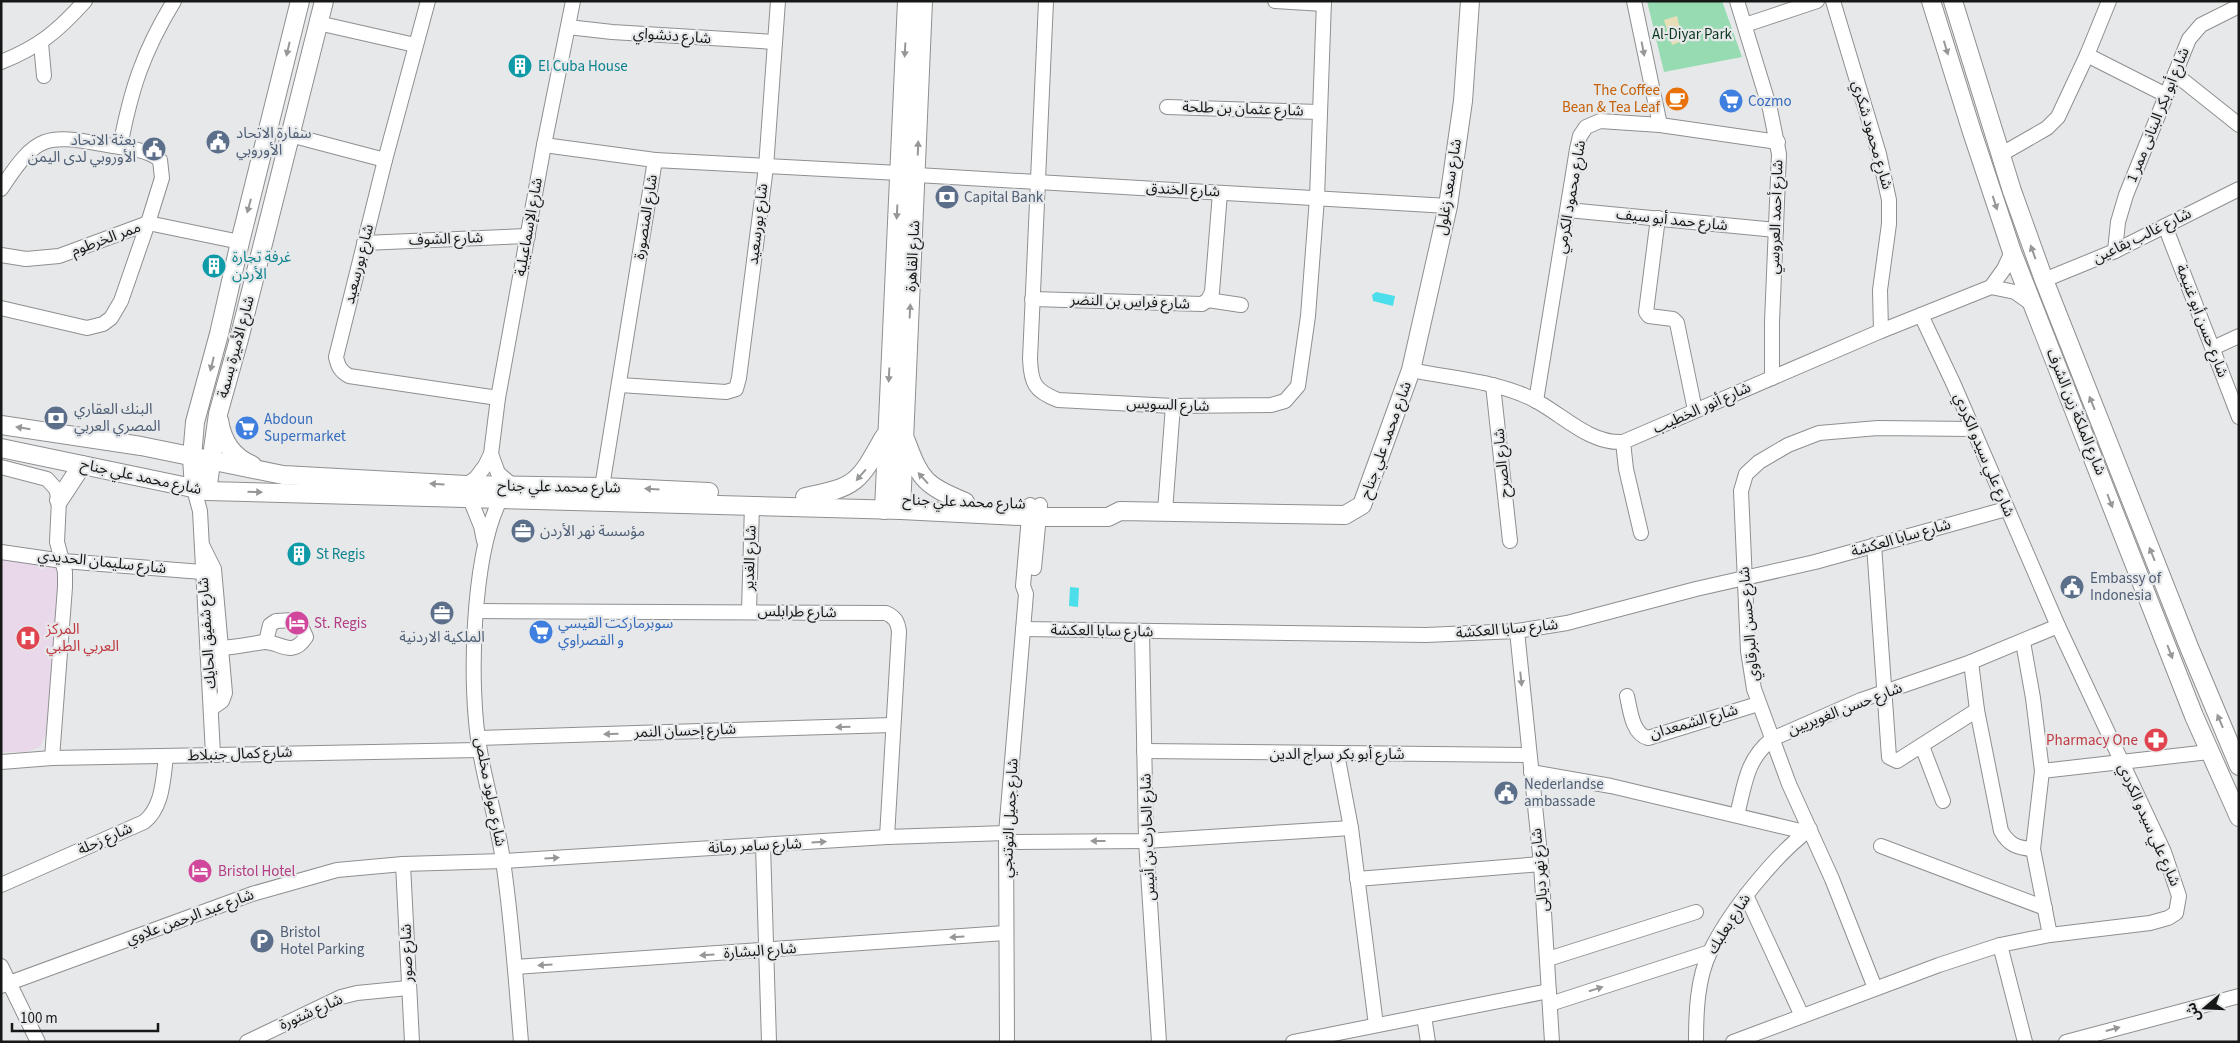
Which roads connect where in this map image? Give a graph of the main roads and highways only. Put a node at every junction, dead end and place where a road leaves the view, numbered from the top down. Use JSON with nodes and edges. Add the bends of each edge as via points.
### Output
{"nodes":[{"id":1,"x":300,"y":1,"type":"edge"},
{"id":2,"x":324,"y":1,"type":"edge"},
{"id":3,"x":907,"y":1,"type":"edge"},
{"id":4,"x":924,"y":1,"type":"edge"},
{"id":5,"x":1470,"y":1,"type":"edge"},
{"id":6,"x":1931,"y":1,"type":"edge"},
{"id":7,"x":1953,"y":1,"type":"edge"},
{"id":8,"x":908,"y":174,"type":"junction"},
{"id":9,"x":1412,"y":370,"type":"joint"},
{"id":10,"x":218,"y":414,"type":"junction"},
{"id":11,"x":197,"y":417,"type":"junction"},
{"id":12,"x":1,"y":425,"type":"edge"},
{"id":13,"x":895,"y":434,"type":"junction"},
{"id":14,"x":141,"y":446,"type":"junction"},
{"id":15,"x":1,"y":448,"type":"edge"},
{"id":16,"x":192,"y":457,"type":"junction"},
{"id":17,"x":210,"y":461,"type":"junction"},
{"id":18,"x":82,"y":465,"type":"junction"},
{"id":19,"x":283,"y":475,"type":"junction"},
{"id":20,"x":200,"y":490,"type":"junction"},
{"id":21,"x":468,"y":492,"type":"junction"},
{"id":22,"x":507,"y":492,"type":"junction"},
{"id":23,"x":805,"y":498,"type":"junction"},
{"id":24,"x":59,"y":500,"type":"road end"},
{"id":25,"x":965,"y":502,"type":"junction"},
{"id":26,"x":892,"y":504,"type":"junction"},
{"id":27,"x":1035,"y":511,"type":"junction"},
{"id":28,"x":2239,"y":766,"type":"edge"},
{"id":29,"x":2239,"y":817,"type":"edge"}],
"edges":[{"from":1,"to":11,"type":"main road","name":"شارع الأميرة بسمة","one_way":true},
{"from":2,"to":10,"type":"main road","name":"شارع الأميرة بسمة"},
{"from":3,"to":8,"type":"main road","name":"شارع القاهرة","one_way":true},
{"from":8,"to":4,"type":"main road","name":"شارع القاهرة","one_way":true},
{"from":5,"to":9,"type":"main road","name":"شارع سعد زغلول","via":[[1463,101],[1448,206]]},
{"from":6,"to":29,"type":"main road","name":"شارع الملكة زين الشرف","one_way":true,"via":[[2012,252],[2209,752]]},
{"from":28,"to":7,"type":"main road","name":"شارع الملكة زين الشرف","one_way":true,"via":[[2044,280],[2000,155]]},
{"from":8,"to":13,"type":"main road","name":"شارع القاهرة"},
{"from":9,"to":27,"type":"main road","name":"شارع محمد علي جناح","via":[[1362,505],[1345,514],[1120,511],[1108,505]]},
{"from":10,"to":17,"type":"main road","name":"شارع الأميرة بسمة"},
{"from":10,"to":19,"type":"main road","via":[[225,442],[239,458]]},
{"from":11,"to":14,"type":"main road","via":[[181,440],[160,446]]},
{"from":11,"to":16,"type":"main road","name":"شارع الأميرة بسمة"},
{"from":14,"to":12,"type":"main road","name":"شارع محمد علي جناح","one_way":true},
{"from":13,"to":23,"type":"main road","one_way":true,"via":[[856,482],[836,491]]},
{"from":25,"to":13,"type":"main road","one_way":true,"via":[[936,490],[926,482]]},
{"from":13,"to":26,"type":"main road","name":"شارع القاهرة"},
{"from":14,"to":16,"type":"main road","name":"شارع محمد علي جناح"},
{"from":15,"to":18,"type":"main road","name":"شارع محمد علي جناح"},
{"from":16,"to":17,"type":"main road","name":"شارع محمد علي جناح"},
{"from":16,"to":20,"type":"main road","name":"شارع الأميرة بسمة"},
{"from":17,"to":19,"type":"main road","name":"شارع محمد علي جناح"},
{"from":17,"to":20,"type":"main road","name":"شارع الأميرة بسمة"},
{"from":18,"to":20,"type":"main road","name":"شارع محمد علي جناح"},
{"from":18,"to":24,"type":"main road"},
{"from":21,"to":19,"type":"main road","name":"شارع محمد علي جناح","one_way":true},
{"from":20,"to":21,"type":"main road","name":"شارع محمد علي جناح","one_way":true},
{"from":21,"to":22,"type":"main road","name":"شارع محمد علي جناح"},
{"from":23,"to":22,"type":"main road","name":"شارع محمد علي جناح","one_way":true,"via":[[602,487]]},
{"from":22,"to":26,"type":"main road","name":"شارع محمد علي جناح","via":[[752,505]]},
{"from":23,"to":26,"type":"main road","name":"شارع محمد علي جناح"},
{"from":25,"to":26,"type":"main road","name":"شارع محمد علي جناح"},
{"from":25,"to":27,"type":"main road","name":"شارع محمد علي جناح"},
{"from":26,"to":27,"type":"main road","name":"شارع محمد علي جناح"}]}
